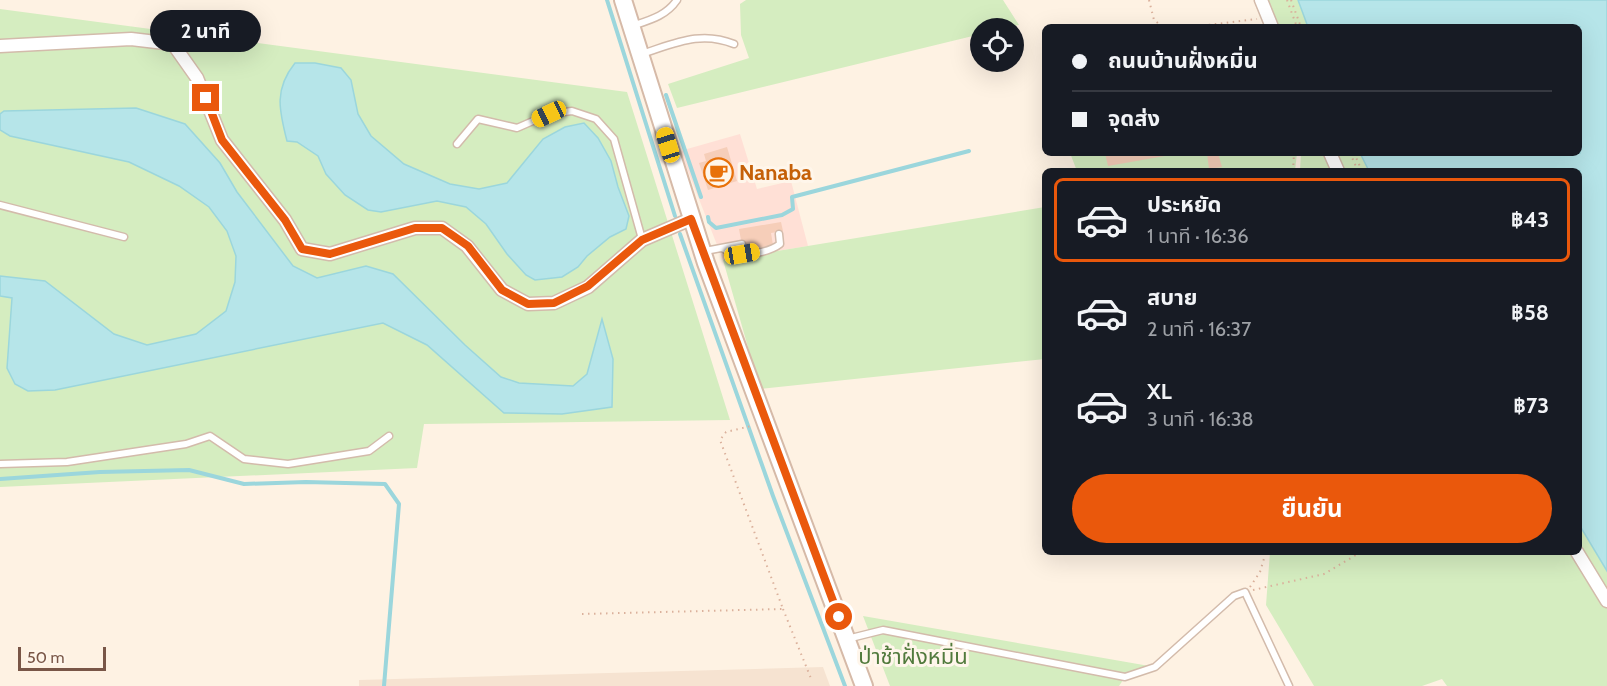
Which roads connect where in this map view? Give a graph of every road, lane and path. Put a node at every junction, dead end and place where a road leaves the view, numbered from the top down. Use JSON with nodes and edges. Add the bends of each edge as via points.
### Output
{"nodes":[{"id":1,"x":623,"y":0,"type":"edge"},
{"id":2,"x":677,"y":0,"type":"edge"},
{"id":3,"x":1149,"y":0,"type":"edge"},
{"id":4,"x":1261,"y":0,"type":"edge"},
{"id":5,"x":1287,"y":0,"type":"edge"},
{"id":6,"x":1291,"y":0,"type":"edge"},
{"id":7,"x":1269,"y":22,"type":"edge"},
{"id":8,"x":1159,"y":24,"type":"edge"},
{"id":9,"x":1238,"y":24,"type":"edge"},
{"id":10,"x":1298,"y":24,"type":"edge"},
{"id":11,"x":1298,"y":24,"type":"edge"},
{"id":12,"x":632,"y":27,"type":"junction"},
{"id":13,"x":734,"y":44,"type":"dead end"},
{"id":14,"x":0,"y":46,"type":"edge"},
{"id":15,"x":640,"y":54,"type":"junction"},
{"id":16,"x":457,"y":144,"type":"dead end"},
{"id":17,"x":0,"y":205,"type":"edge"},
{"id":18,"x":691,"y":219,"type":"junction"},
{"id":19,"x":779,"y":234,"type":"dead end"},
{"id":20,"x":124,"y":237,"type":"dead end"},
{"id":21,"x":642,"y":240,"type":"junction"},
{"id":22,"x":742,"y":244,"type":"dead end"},
{"id":23,"x":722,"y":248,"type":"junction"},
{"id":24,"x":702,"y":252,"type":"junction"},
{"id":25,"x":754,"y":426,"type":"dead end"},
{"id":26,"x":389,"y":436,"type":"dead end"},
{"id":27,"x":0,"y":464,"type":"edge"},
{"id":28,"x":1265,"y":555,"type":"edge"},
{"id":29,"x":1356,"y":555,"type":"edge"},
{"id":30,"x":1579,"y":555,"type":"edge"},
{"id":31,"x":1245,"y":592,"type":"junction"},
{"id":32,"x":1607,"y":601,"type":"edge"},
{"id":33,"x":782,"y":606,"type":"junction"},
{"id":34,"x":582,"y":614,"type":"dead end"},
{"id":35,"x":847,"y":639,"type":"junction"},
{"id":36,"x":812,"y":681,"type":"dead end"},
{"id":37,"x":864,"y":686,"type":"edge"},
{"id":38,"x":1289,"y":686,"type":"edge"}],
"edges":[{"from":1,"to":12,"type":"street"},
{"from":2,"to":12,"type":"lane","via":[[660,17]]},
{"from":3,"to":8,"type":"path","via":[[1154,20]]},
{"from":4,"to":7,"type":"street"},
{"from":5,"to":10,"type":"path"},
{"from":6,"to":11,"type":"path"},
{"from":7,"to":9,"type":"path"},
{"from":12,"to":15,"type":"street"},
{"from":13,"to":15,"type":"lane","via":[[701,37]]},
{"from":14,"to":21,"type":"street","via":[[131,39],[173,44],[197,78],[222,140],[285,220],[302,249],[330,254],[415,228],[442,228],[468,246],[502,290],[528,304],[554,303],[588,286]]},
{"from":15,"to":18,"type":"street"},
{"from":16,"to":21,"type":"lane","via":[[478,119],[517,128],[549,114],[572,111],[596,119],[614,139]]},
{"from":17,"to":20,"type":"lane"},
{"from":18,"to":21,"type":"street"},
{"from":18,"to":24,"type":"street"},
{"from":19,"to":23,"type":"lane","via":[[780,244],[774,248],[742,254]]},
{"from":22,"to":23,"type":"lane"},
{"from":23,"to":24,"type":"lane"},
{"from":24,"to":35,"type":"street"},
{"from":25,"to":33,"type":"path","via":[[726,432],[720,440]]},
{"from":26,"to":27,"type":"lane","via":[[369,451],[288,464],[244,459],[210,436],[186,444],[67,462]]},
{"from":28,"to":31,"type":"path","via":[[1260,572]]},
{"from":29,"to":31,"type":"path","via":[[1324,574]]},
{"from":30,"to":32,"type":"street"},
{"from":31,"to":35,"type":"lane","via":[[1234,596],[1155,667],[1125,677],[883,630]]},
{"from":31,"to":38,"type":"lane"},
{"from":33,"to":34,"type":"path","via":[[783,609]]},
{"from":33,"to":36,"type":"path"},
{"from":35,"to":37,"type":"street"}]}
